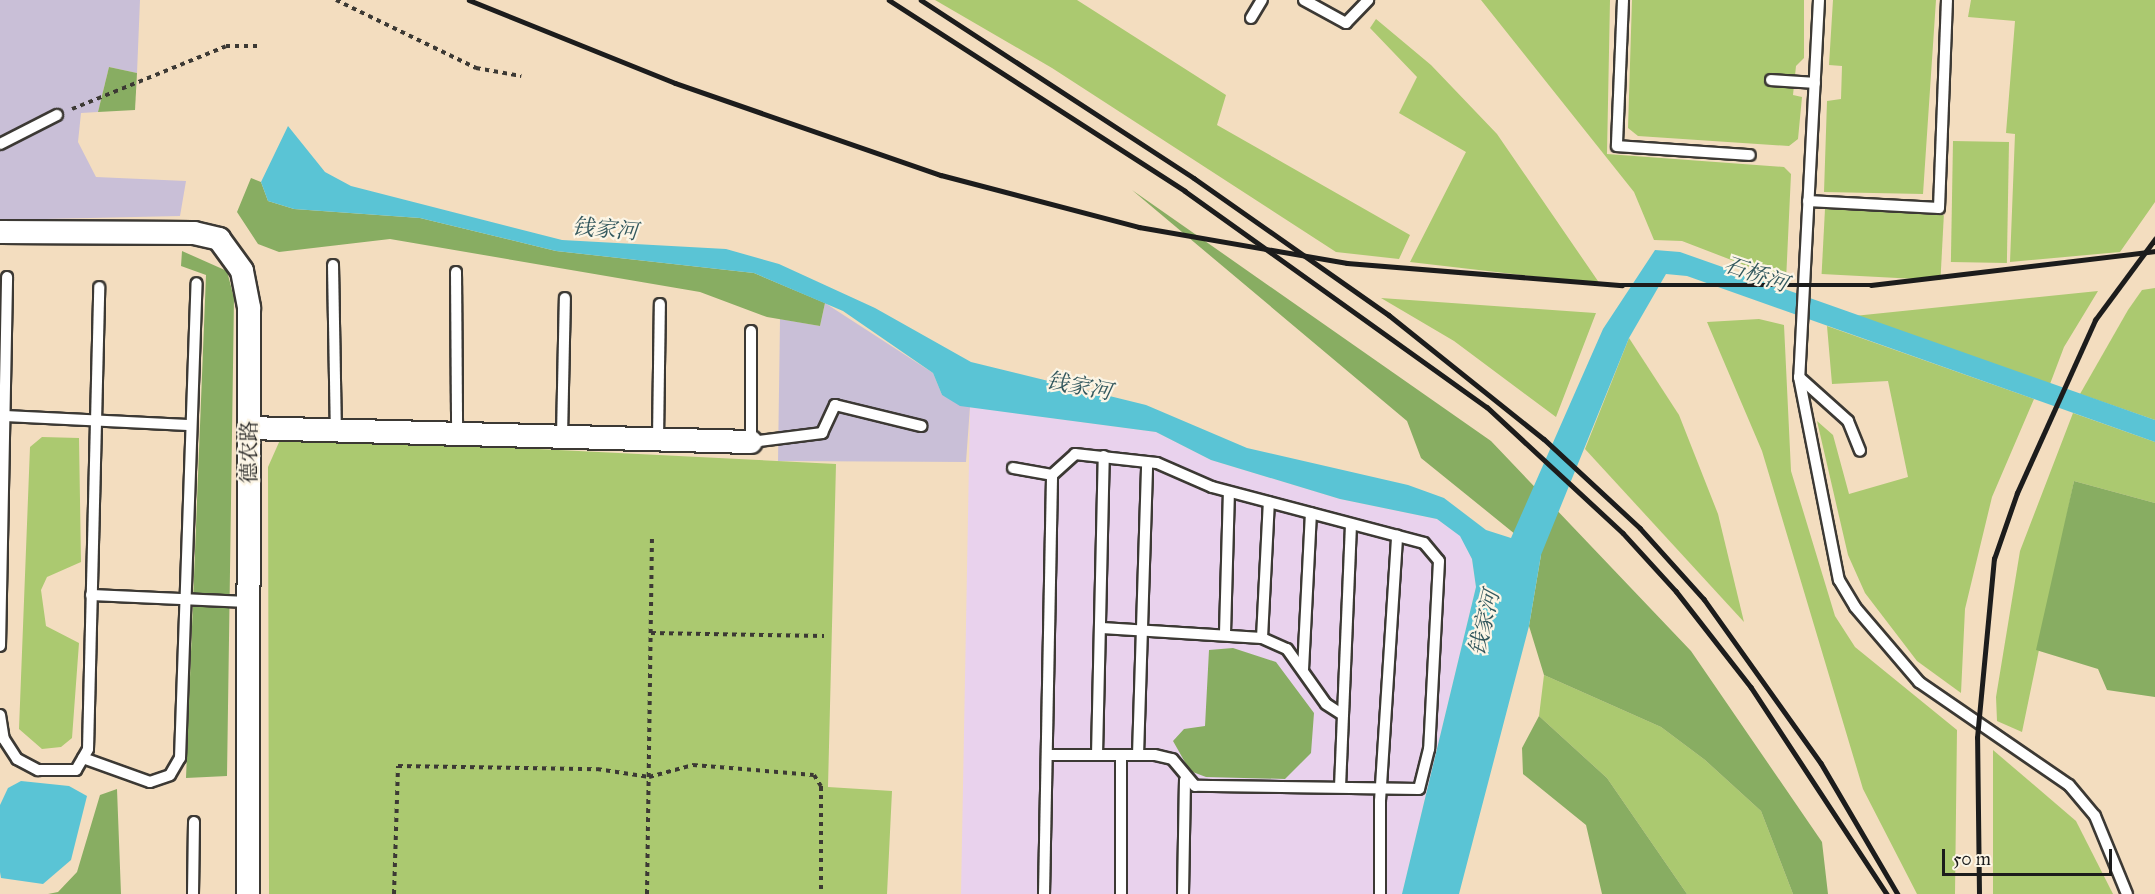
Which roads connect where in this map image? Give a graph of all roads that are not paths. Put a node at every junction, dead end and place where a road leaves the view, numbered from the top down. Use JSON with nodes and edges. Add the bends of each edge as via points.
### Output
{"nodes":[{"id":1,"x":1262,"y":0,"type":"edge"},
{"id":2,"x":1304,"y":0,"type":"edge"},
{"id":3,"x":1368,"y":0,"type":"edge"},
{"id":4,"x":1623,"y":0,"type":"edge"},
{"id":5,"x":1819,"y":0,"type":"edge"},
{"id":6,"x":1947,"y":0,"type":"edge"},
{"id":7,"x":1251,"y":18,"type":"dead end"},
{"id":8,"x":1771,"y":80,"type":"dead end"},
{"id":9,"x":1815,"y":83,"type":"junction"},
{"id":10,"x":57,"y":115,"type":"road end"},
{"id":11,"x":0,"y":144,"type":"edge"},
{"id":12,"x":1750,"y":155,"type":"dead end"},
{"id":13,"x":1808,"y":201,"type":"junction"},
{"id":14,"x":0,"y":232,"type":"edge"},
{"id":15,"x":333,"y":266,"type":"dead end"},
{"id":16,"x":456,"y":272,"type":"dead end"},
{"id":17,"x":8,"y":277,"type":"dead end"},
{"id":18,"x":197,"y":283,"type":"dead end"},
{"id":19,"x":99,"y":287,"type":"dead end"},
{"id":20,"x":565,"y":298,"type":"dead end"},
{"id":21,"x":660,"y":304,"type":"dead end"},
{"id":22,"x":751,"y":331,"type":"dead end"},
{"id":23,"x":1799,"y":377,"type":"junction"},
{"id":24,"x":5,"y":416,"type":"junction"},
{"id":25,"x":95,"y":420,"type":"junction"},
{"id":26,"x":188,"y":425,"type":"junction"},
{"id":27,"x":921,"y":426,"type":"dead end"},
{"id":28,"x":249,"y":428,"type":"junction"},
{"id":29,"x":336,"y":430,"type":"junction"},
{"id":30,"x":457,"y":433,"type":"junction"},
{"id":31,"x":562,"y":436,"type":"junction"},
{"id":32,"x":658,"y":439,"type":"junction"},
{"id":33,"x":751,"y":442,"type":"junction"},
{"id":34,"x":1860,"y":452,"type":"dead end"},
{"id":35,"x":1104,"y":456,"type":"junction"},
{"id":36,"x":1147,"y":462,"type":"junction"},
{"id":37,"x":1013,"y":468,"type":"dead end"},
{"id":38,"x":1052,"y":475,"type":"junction"},
{"id":39,"x":1229,"y":492,"type":"junction"},
{"id":40,"x":1269,"y":502,"type":"junction"},
{"id":41,"x":1311,"y":513,"type":"junction"},
{"id":42,"x":1351,"y":524,"type":"junction"},
{"id":43,"x":1397,"y":536,"type":"junction"},
{"id":44,"x":1,"y":595,"type":"edge"},
{"id":45,"x":91,"y":595,"type":"junction"},
{"id":46,"x":183,"y":599,"type":"junction"},
{"id":47,"x":248,"y":602,"type":"junction"},
{"id":48,"x":1102,"y":628,"type":"junction"},
{"id":49,"x":1143,"y":630,"type":"junction"},
{"id":50,"x":1225,"y":633,"type":"junction"},
{"id":51,"x":1262,"y":638,"type":"junction"},
{"id":52,"x":0,"y":646,"type":"edge"},
{"id":53,"x":1303,"y":670,"type":"junction"},
{"id":54,"x":0,"y":715,"type":"edge"},
{"id":55,"x":1343,"y":715,"type":"junction"},
{"id":56,"x":1047,"y":755,"type":"junction"},
{"id":57,"x":1097,"y":755,"type":"junction"},
{"id":58,"x":1121,"y":755,"type":"junction"},
{"id":59,"x":1138,"y":755,"type":"junction"},
{"id":60,"x":82,"y":758,"type":"junction"},
{"id":61,"x":1185,"y":780,"type":"junction"},
{"id":62,"x":1340,"y":787,"type":"junction"},
{"id":63,"x":1383,"y":787,"type":"junction"},
{"id":64,"x":194,"y":822,"type":"dead end"},
{"id":65,"x":193,"y":894,"type":"edge"},
{"id":66,"x":248,"y":894,"type":"edge"},
{"id":67,"x":1044,"y":894,"type":"edge"},
{"id":68,"x":1121,"y":894,"type":"edge"},
{"id":69,"x":1184,"y":894,"type":"edge"},
{"id":70,"x":1380,"y":894,"type":"edge"},
{"id":71,"x":2127,"y":894,"type":"edge"}],
"edges":[{"from":1,"to":7,"type":"lane"},
{"from":2,"to":3,"type":"lane","via":[[1346,22]]},
{"from":4,"to":12,"type":"lane","via":[[1617,146]]},
{"from":5,"to":9,"type":"lane"},
{"from":6,"to":13,"type":"lane","via":[[1939,208]]},
{"from":8,"to":9,"type":"lane"},
{"from":9,"to":13,"type":"lane"},
{"from":10,"to":11,"type":"lane"},
{"from":13,"to":23,"type":"lane"},
{"from":14,"to":28,"type":"street","name":"德农路","via":[[194,233],[219,239],[242,271],[249,308]]},
{"from":15,"to":29,"type":"lane"},
{"from":16,"to":30,"type":"lane"},
{"from":17,"to":24,"type":"lane"},
{"from":18,"to":26,"type":"lane"},
{"from":19,"to":25,"type":"lane"},
{"from":20,"to":31,"type":"lane"},
{"from":21,"to":32,"type":"lane"},
{"from":22,"to":33,"type":"lane"},
{"from":23,"to":34,"type":"lane","via":[[1848,421]]},
{"from":23,"to":71,"type":"lane","via":[[1839,580],[1855,607],[1919,682],[2069,785],[2095,816]]},
{"from":24,"to":25,"type":"lane"},
{"from":24,"to":44,"type":"lane"},
{"from":25,"to":26,"type":"lane"},
{"from":25,"to":45,"type":"lane"},
{"from":26,"to":46,"type":"lane"},
{"from":27,"to":33,"type":"lane","via":[[835,405],[822,433]]},
{"from":28,"to":29,"type":"street"},
{"from":28,"to":47,"type":"street","name":"德农路"},
{"from":29,"to":30,"type":"street"},
{"from":30,"to":31,"type":"street"},
{"from":31,"to":32,"type":"street"},
{"from":32,"to":33,"type":"street"},
{"from":35,"to":36,"type":"lane"},
{"from":35,"to":38,"type":"lane","via":[[1075,454]]},
{"from":35,"to":48,"type":"lane"},
{"from":36,"to":39,"type":"lane"},
{"from":36,"to":49,"type":"lane"},
{"from":37,"to":38,"type":"lane"},
{"from":38,"to":56,"type":"lane"},
{"from":39,"to":40,"type":"lane"},
{"from":39,"to":50,"type":"lane"},
{"from":40,"to":41,"type":"lane"},
{"from":40,"to":51,"type":"lane"},
{"from":41,"to":42,"type":"lane"},
{"from":41,"to":53,"type":"lane"},
{"from":42,"to":43,"type":"lane"},
{"from":42,"to":55,"type":"lane"},
{"from":43,"to":63,"type":"lane"},
{"from":43,"to":63,"type":"lane","via":[[1424,543],[1438,561],[1429,749],[1419,789]]},
{"from":44,"to":52,"type":"lane"},
{"from":45,"to":46,"type":"lane"},
{"from":45,"to":60,"type":"lane","via":[[88,749]]},
{"from":46,"to":47,"type":"lane"},
{"from":46,"to":60,"type":"lane","via":[[180,758],[170,775],[150,782]]},
{"from":47,"to":66,"type":"street","name":"德农路"},
{"from":48,"to":49,"type":"lane"},
{"from":48,"to":57,"type":"lane"},
{"from":49,"to":50,"type":"lane"},
{"from":49,"to":59,"type":"lane"},
{"from":50,"to":51,"type":"lane"},
{"from":51,"to":53,"type":"lane","via":[[1287,649]]},
{"from":53,"to":55,"type":"lane","via":[[1326,704]]},
{"from":54,"to":60,"type":"lane","via":[[4,739],[27,765],[56,773],[76,770]]},
{"from":55,"to":62,"type":"lane"},
{"from":56,"to":57,"type":"lane"},
{"from":56,"to":67,"type":"lane"},
{"from":57,"to":58,"type":"lane"},
{"from":58,"to":59,"type":"lane"},
{"from":58,"to":68,"type":"lane"},
{"from":59,"to":61,"type":"lane","via":[[1172,759]]},
{"from":61,"to":62,"type":"lane","via":[[1195,786]]},
{"from":61,"to":69,"type":"lane"},
{"from":62,"to":63,"type":"lane"},
{"from":63,"to":70,"type":"lane"},
{"from":64,"to":65,"type":"lane"}]}
